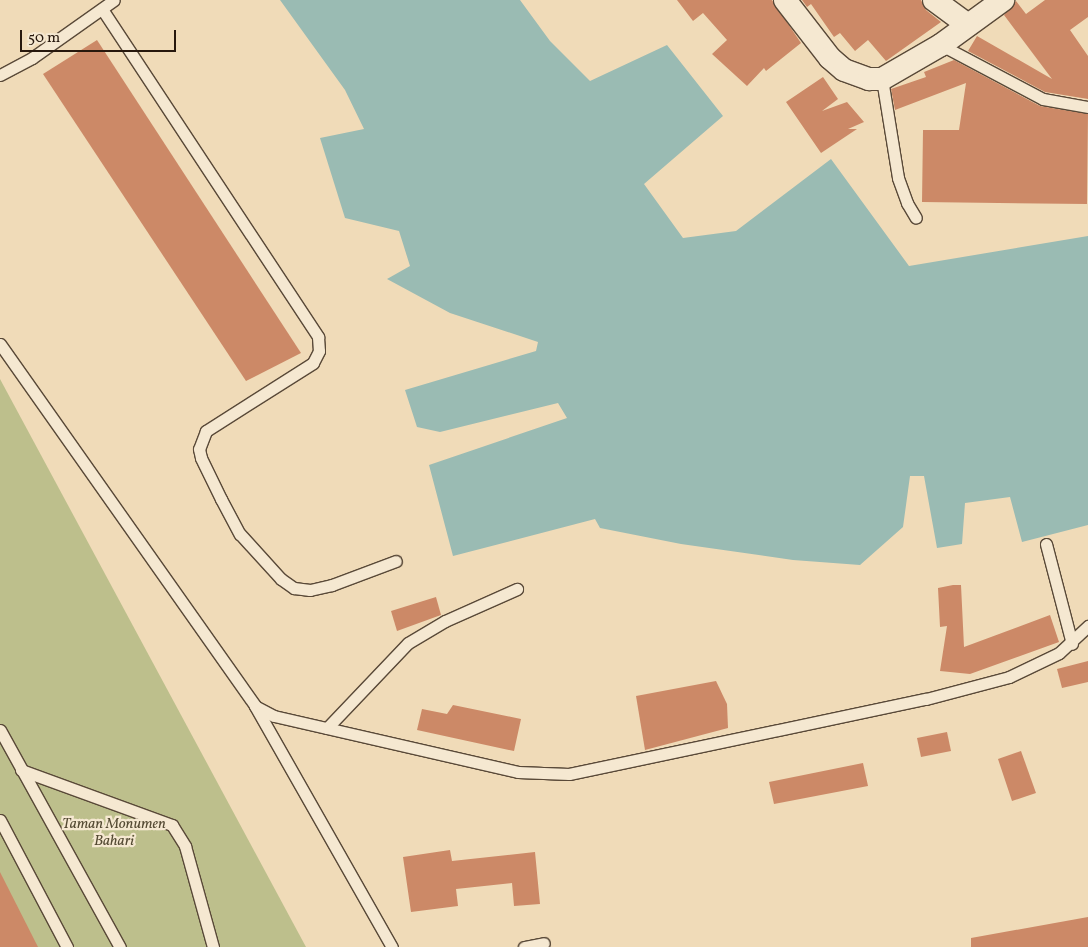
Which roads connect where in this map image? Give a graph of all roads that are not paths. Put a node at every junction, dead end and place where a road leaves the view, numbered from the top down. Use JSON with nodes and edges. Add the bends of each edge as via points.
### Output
{"nodes":[{"id":1,"x":114,"y":0,"type":"edge"},
{"id":2,"x":785,"y":0,"type":"edge"},
{"id":3,"x":934,"y":0,"type":"edge"},
{"id":4,"x":1003,"y":0,"type":"edge"},
{"id":5,"x":102,"y":9,"type":"junction"},
{"id":6,"x":968,"y":25,"type":"junction"},
{"id":7,"x":941,"y":45,"type":"junction"},
{"id":8,"x":0,"y":75,"type":"edge"},
{"id":9,"x":882,"y":79,"type":"junction"},
{"id":10,"x":1088,"y":107,"type":"edge"},
{"id":11,"x":916,"y":218,"type":"dead end"},
{"id":12,"x":0,"y":344,"type":"edge"},
{"id":13,"x":1046,"y":544,"type":"dead end"},
{"id":14,"x":396,"y":562,"type":"dead end"},
{"id":15,"x":517,"y":589,"type":"dead end"},
{"id":16,"x":1088,"y":626,"type":"edge"},
{"id":17,"x":1072,"y":644,"type":"junction"},
{"id":18,"x":255,"y":706,"type":"junction"},
{"id":19,"x":327,"y":728,"type":"junction"},
{"id":20,"x":2,"y":738,"type":"edge"},
{"id":21,"x":21,"y":770,"type":"junction"},
{"id":22,"x":0,"y":820,"type":"edge"},
{"id":23,"x":544,"y":943,"type":"dead end"},
{"id":24,"x":67,"y":947,"type":"edge"},
{"id":25,"x":120,"y":947,"type":"edge"},
{"id":26,"x":213,"y":947,"type":"edge"},
{"id":27,"x":392,"y":947,"type":"edge"},
{"id":28,"x":524,"y":947,"type":"edge"}],
"edges":[{"from":1,"to":5,"type":"lane"},
{"from":2,"to":9,"type":"street","via":[[830,58],[844,70],[857,77]]},
{"from":3,"to":6,"type":"street"},
{"from":4,"to":6,"type":"street"},
{"from":5,"to":8,"type":"lane","via":[[32,58]]},
{"from":5,"to":14,"type":"lane","via":[[318,337],[318,351],[313,363],[206,431],[199,449],[221,499],[240,534],[281,580],[294,588],[310,590],[332,585]]},
{"from":6,"to":7,"type":"street"},
{"from":7,"to":9,"type":"street"},
{"from":7,"to":10,"type":"lane","via":[[1043,99]]},
{"from":9,"to":11,"type":"lane","via":[[898,178],[906,203]]},
{"from":12,"to":18,"type":"lane"},
{"from":13,"to":17,"type":"lane"},
{"from":15,"to":19,"type":"lane","via":[[445,621],[408,643]]},
{"from":16,"to":17,"type":"lane"},
{"from":17,"to":19,"type":"lane","via":[[1009,677],[954,692],[569,774],[518,772]]},
{"from":18,"to":19,"type":"lane","via":[[274,716]]},
{"from":18,"to":27,"type":"lane"},
{"from":20,"to":21,"type":"lane"},
{"from":21,"to":25,"type":"lane"},
{"from":21,"to":26,"type":"lane","via":[[172,825],[185,846]]},
{"from":22,"to":24,"type":"lane"},
{"from":23,"to":28,"type":"lane"}]}
